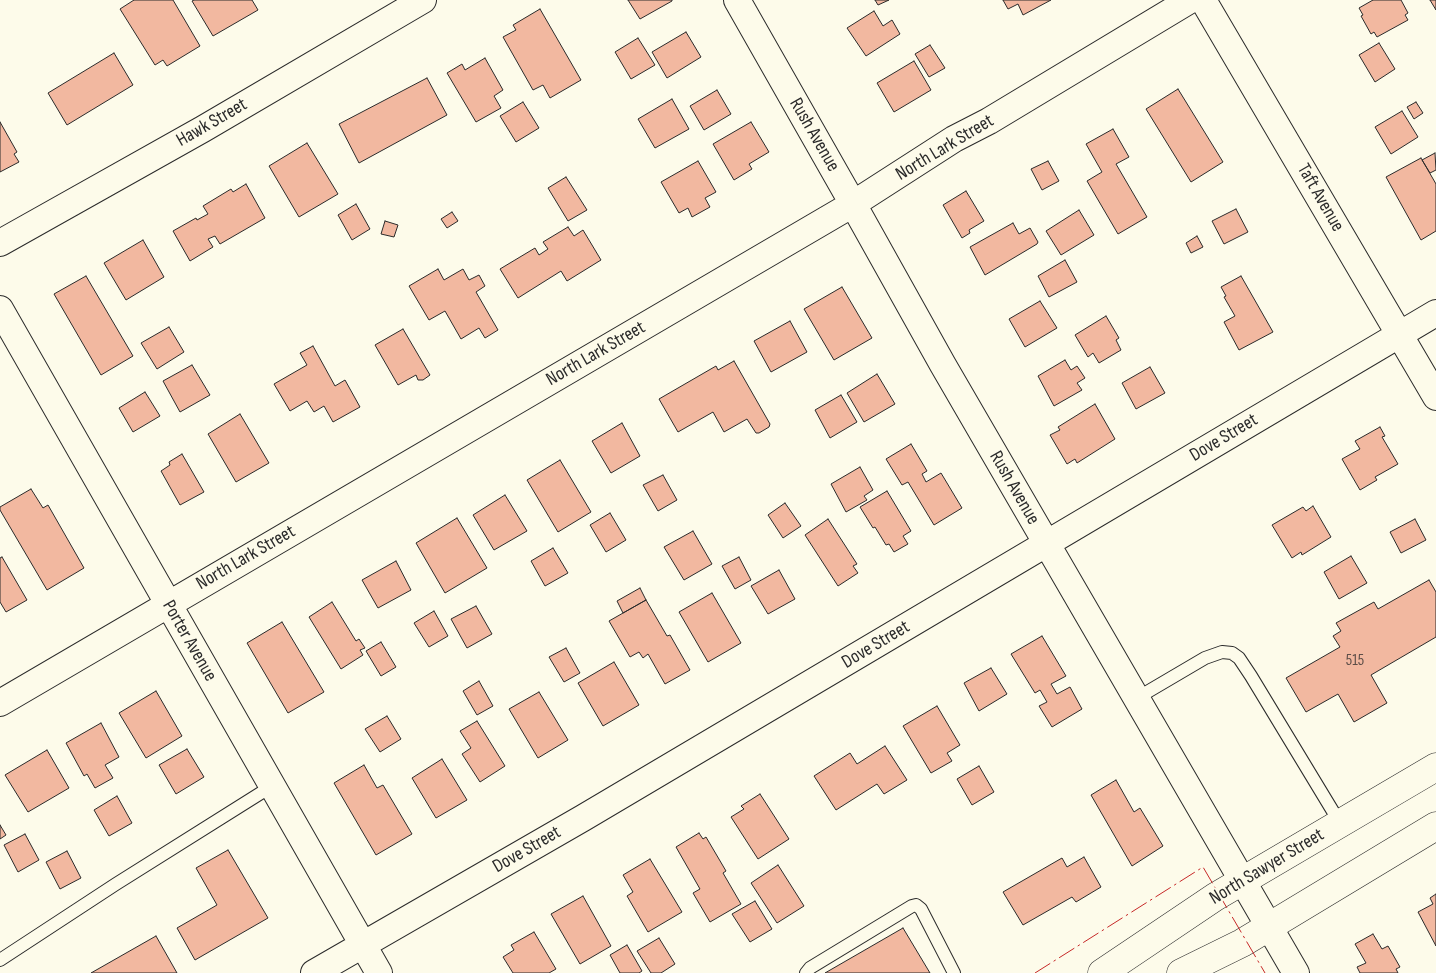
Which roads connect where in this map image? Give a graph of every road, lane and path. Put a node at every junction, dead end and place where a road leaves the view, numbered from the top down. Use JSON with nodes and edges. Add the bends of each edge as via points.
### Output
{"nodes":[{"id":1,"x":423,"y":0,"type":"edge"},
{"id":2,"x":737,"y":0,"type":"edge"},
{"id":3,"x":1190,"y":0,"type":"edge"},
{"id":4,"x":1203,"y":0,"type":"edge"},
{"id":5,"x":853,"y":204,"type":"junction"},
{"id":6,"x":0,"y":243,"type":"edge"},
{"id":7,"x":0,"y":309,"type":"edge"},
{"id":8,"x":1436,"y":313,"type":"edge"},
{"id":9,"x":1399,"y":334,"type":"junction"},
{"id":10,"x":1436,"y":397,"type":"edge"},
{"id":11,"x":1047,"y":544,"type":"junction"},
{"id":12,"x":168,"y":604,"type":"junction"},
{"id":13,"x":1136,"y":698,"type":"junction"},
{"id":14,"x":0,"y":703,"type":"edge"},
{"id":15,"x":1436,"y":767,"type":"edge"},
{"id":16,"x":272,"y":786,"type":"junction"},
{"id":17,"x":1340,"y":823,"type":"junction"},
{"id":18,"x":1436,"y":826,"type":"edge"},
{"id":19,"x":1242,"y":880,"type":"junction"},
{"id":20,"x":1269,"y":926,"type":"junction"},
{"id":21,"x":362,"y":944,"type":"junction"},
{"id":22,"x":0,"y":960,"type":"edge"},
{"id":23,"x":314,"y":973,"type":"edge"},
{"id":24,"x":379,"y":973,"type":"edge"},
{"id":25,"x":806,"y":973,"type":"edge"},
{"id":26,"x":954,"y":973,"type":"edge"},
{"id":27,"x":1102,"y":973,"type":"edge"},
{"id":28,"x":1181,"y":973,"type":"edge"},
{"id":29,"x":1296,"y":973,"type":"edge"}],
"edges":[{"from":1,"to":6,"type":"street","name":"Hawk Street"},
{"from":2,"to":5,"type":"street","name":"Rush Avenue"},
{"from":3,"to":5,"type":"street","name":"North Lark Street"},
{"from":4,"to":9,"type":"street","name":"Taft Avenue"},
{"from":5,"to":11,"type":"street","name":"Rush Avenue"},
{"from":5,"to":12,"type":"street","name":"North Lark Street"},
{"from":7,"to":12,"type":"street","name":"Porter Avenue"},
{"from":8,"to":9,"type":"street","name":"Dove Street"},
{"from":9,"to":10,"type":"street","name":"Taft Avenue"},
{"from":9,"to":11,"type":"street","name":"Dove Street"},
{"from":11,"to":13,"type":"street","name":"Rush Avenue"},
{"from":11,"to":21,"type":"street","name":"Dove Street","via":[[583,818]]},
{"from":12,"to":14,"type":"street","name":"North Lark Street"},
{"from":12,"to":16,"type":"street","name":"Porter Avenue"},
{"from":13,"to":17,"type":"lane","via":[[1204,658],[1222,652],[1232,653],[1251,676]]},
{"from":13,"to":19,"type":"street","name":"Rush Avenue"},
{"from":15,"to":17,"type":"street","name":"North Sawyer Street"},
{"from":16,"to":21,"type":"street","name":"Porter Avenue"},
{"from":16,"to":22,"type":"lane"},
{"from":17,"to":19,"type":"street","name":"North Sawyer Street"},
{"from":18,"to":20,"type":"street"},
{"from":19,"to":20,"type":"street","name":"Rush Avenue"},
{"from":19,"to":27,"type":"street","name":"North Sawyer Street"},
{"from":20,"to":28,"type":"street"},
{"from":20,"to":29,"type":"street","name":"Rush Avenue"},
{"from":21,"to":23,"type":"street","name":"Dove Street"},
{"from":21,"to":24,"type":"street","name":"Porter Avenue"},
{"from":25,"to":26,"type":"lane","via":[[916,905]]}]}
